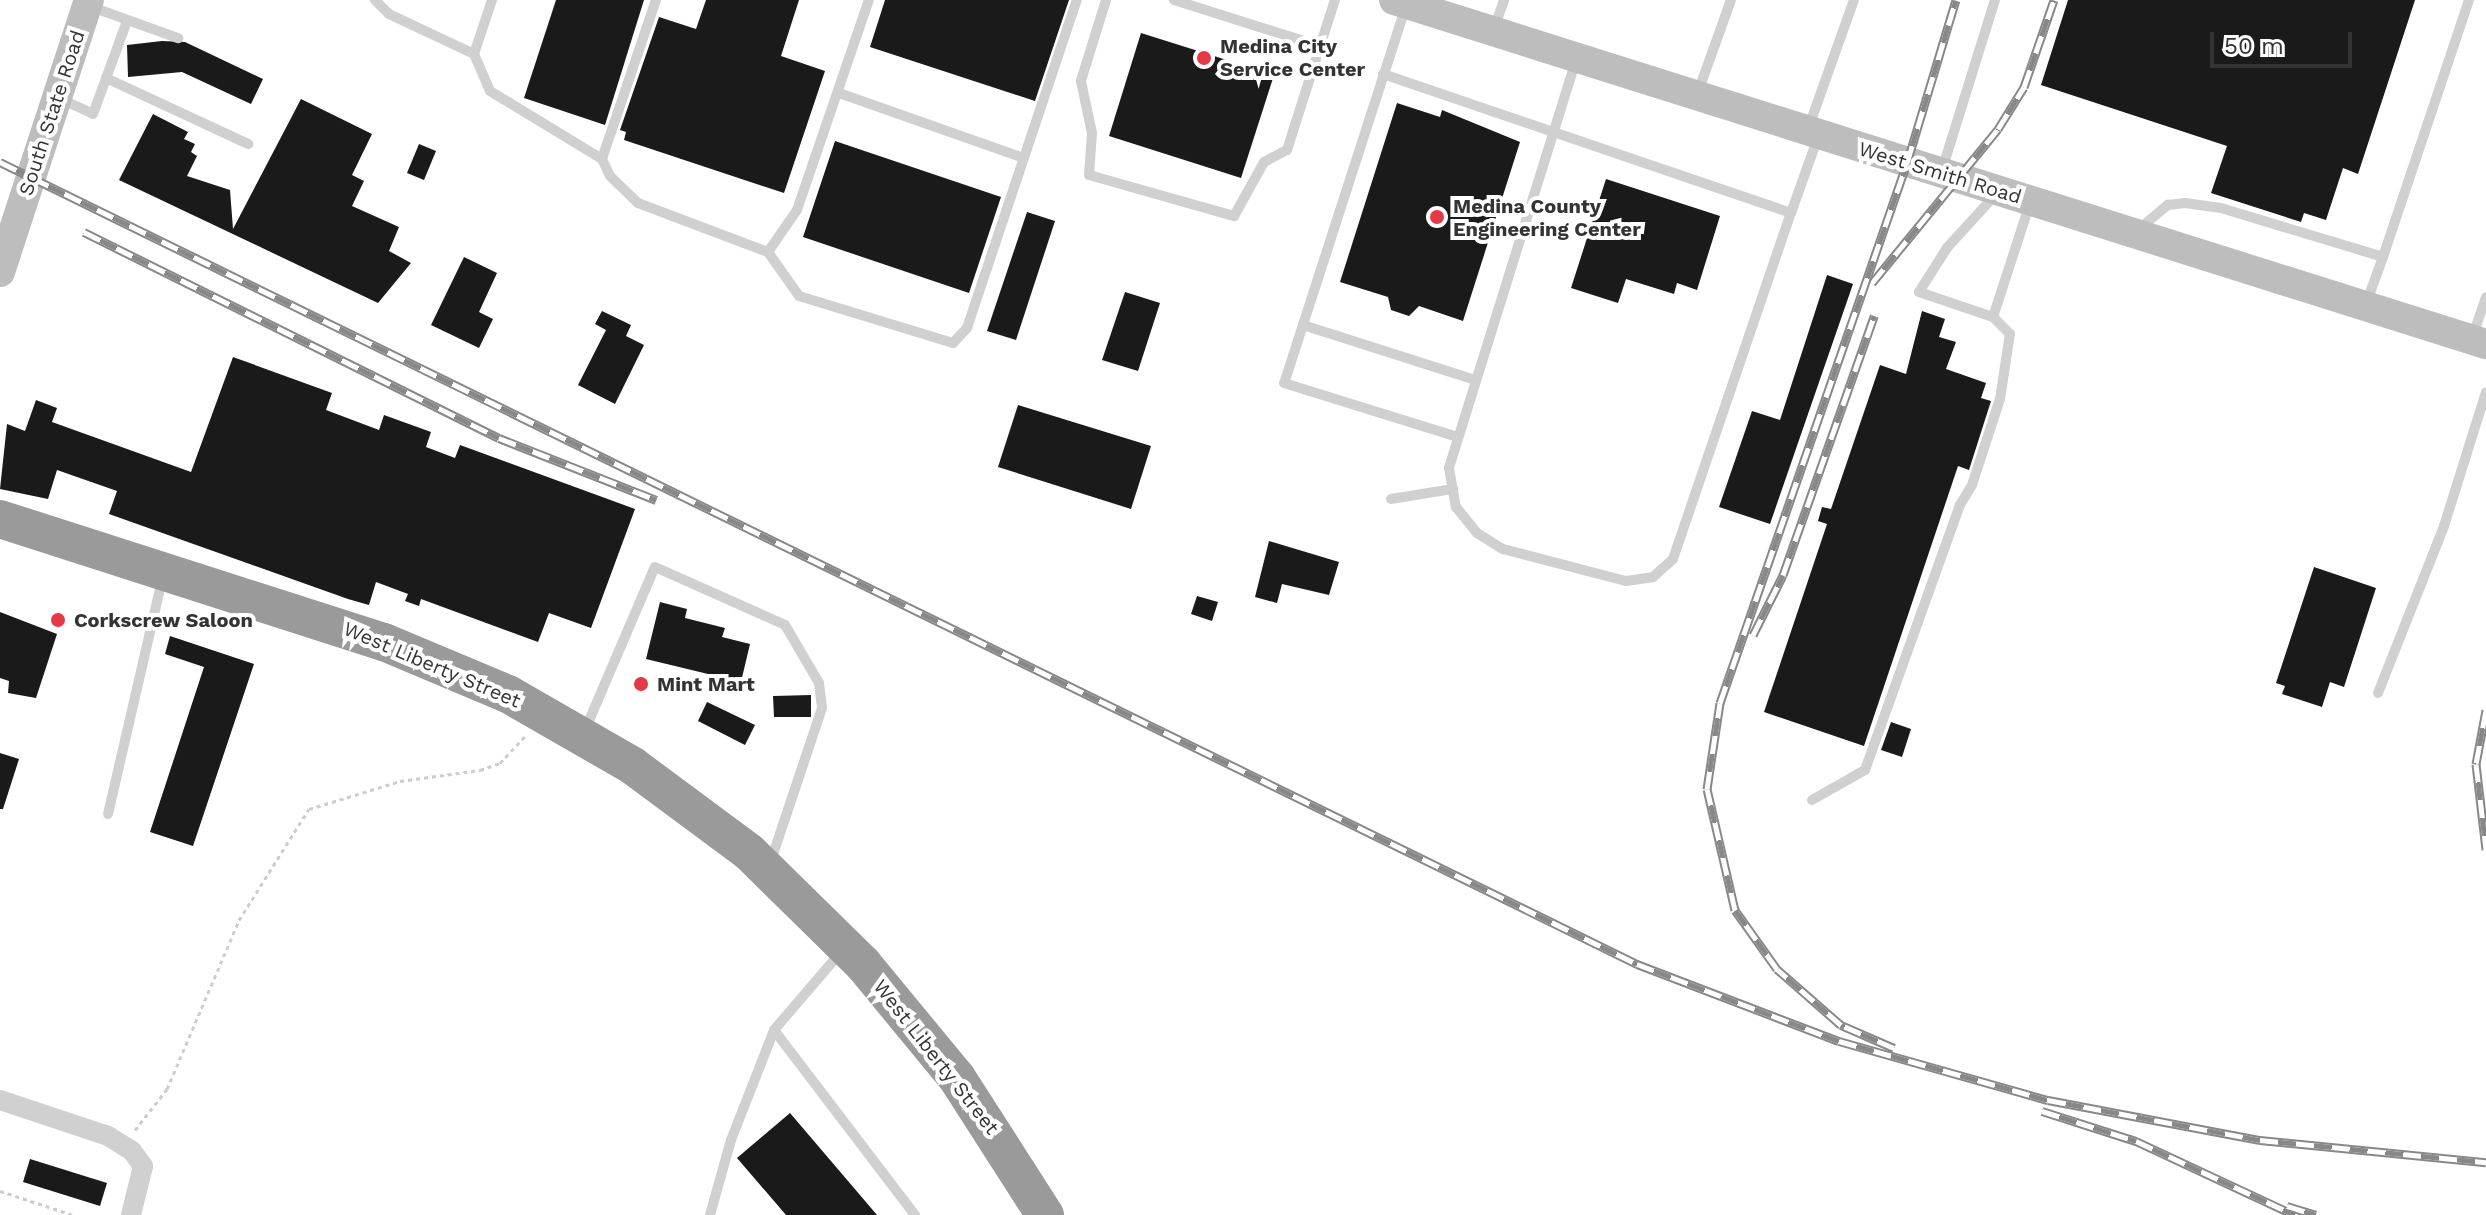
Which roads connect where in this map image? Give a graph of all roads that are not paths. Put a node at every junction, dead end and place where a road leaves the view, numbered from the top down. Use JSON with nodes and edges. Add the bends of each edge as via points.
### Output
{"nodes":[{"id":1,"x":375,"y":0,"type":"edge"},
{"id":2,"x":492,"y":0,"type":"edge"},
{"id":3,"x":656,"y":0,"type":"edge"},
{"id":4,"x":869,"y":0,"type":"edge"},
{"id":5,"x":1077,"y":0,"type":"edge"},
{"id":6,"x":1106,"y":0,"type":"edge"},
{"id":7,"x":1174,"y":0,"type":"edge"},
{"id":8,"x":1335,"y":0,"type":"edge"},
{"id":9,"x":1504,"y":0,"type":"edge"},
{"id":10,"x":1731,"y":0,"type":"edge"},
{"id":11,"x":1854,"y":0,"type":"edge"},
{"id":12,"x":1995,"y":0,"type":"edge"},
{"id":13,"x":2469,"y":0,"type":"edge"},
{"id":14,"x":1400,"y":2,"type":"edge"},
{"id":15,"x":88,"y":3,"type":"edge"},
{"id":16,"x":127,"y":21,"type":"junction"},
{"id":17,"x":1493,"y":31,"type":"junction"},
{"id":18,"x":178,"y":38,"type":"dead end"},
{"id":19,"x":1320,"y":46,"type":"junction"},
{"id":20,"x":474,"y":54,"type":"junction"},
{"id":21,"x":1577,"y":58,"type":"junction"},
{"id":22,"x":1383,"y":74,"type":"junction"},
{"id":23,"x":106,"y":78,"type":"junction"},
{"id":24,"x":839,"y":93,"type":"junction"},
{"id":25,"x":1696,"y":96,"type":"junction"},
{"id":26,"x":57,"y":97,"type":"junction"},
{"id":27,"x":1813,"y":133,"type":"junction"},
{"id":28,"x":1553,"y":136,"type":"junction"},
{"id":29,"x":248,"y":144,"type":"dead end"},
{"id":30,"x":1024,"y":158,"type":"junction"},
{"id":31,"x":602,"y":159,"type":"junction"},
{"id":32,"x":1941,"y":173,"type":"junction"},
{"id":33,"x":1999,"y":191,"type":"junction"},
{"id":34,"x":2030,"y":201,"type":"junction"},
{"id":35,"x":1791,"y":213,"type":"junction"},
{"id":36,"x":2134,"y":233,"type":"junction"},
{"id":37,"x":768,"y":252,"type":"junction"},
{"id":38,"x":2383,"y":257,"type":"junction"},
{"id":39,"x":0,"y":272,"type":"edge"},
{"id":40,"x":2486,"y":299,"type":"edge"},
{"id":41,"x":2365,"y":306,"type":"junction"},
{"id":42,"x":1993,"y":317,"type":"junction"},
{"id":43,"x":1303,"y":325,"type":"junction"},
{"id":44,"x":2479,"y":342,"type":"edge"},
{"id":45,"x":1475,"y":380,"type":"junction"},
{"id":46,"x":2486,"y":392,"type":"edge"},
{"id":47,"x":1457,"y":437,"type":"junction"},
{"id":48,"x":1453,"y":489,"type":"junction"},
{"id":49,"x":1391,"y":499,"type":"dead end"},
{"id":50,"x":0,"y":519,"type":"edge"},
{"id":51,"x":165,"y":570,"type":"junction"},
{"id":52,"x":2378,"y":693,"type":"dead end"},
{"id":53,"x":582,"y":735,"type":"junction"},
{"id":54,"x":1812,"y":800,"type":"dead end"},
{"id":55,"x":108,"y":814,"type":"dead end"},
{"id":56,"x":768,"y":869,"type":"junction"},
{"id":57,"x":846,"y":946,"type":"junction"},
{"id":58,"x":774,"y":1030,"type":"junction"},
{"id":59,"x":0,"y":1101,"type":"edge"},
{"id":60,"x":131,"y":1215,"type":"edge"},
{"id":61,"x":710,"y":1215,"type":"edge"},
{"id":62,"x":915,"y":1215,"type":"edge"},
{"id":63,"x":1045,"y":1215,"type":"edge"}],
"edges":[{"from":1,"to":20,"type":"lane","via":[[389,14]]},
{"from":2,"to":20,"type":"lane"},
{"from":3,"to":31,"type":"lane"},
{"from":4,"to":24,"type":"lane"},
{"from":5,"to":30,"type":"lane"},
{"from":6,"to":19,"type":"lane","via":[[1081,81],[1092,133],[1089,175],[1234,216],[1264,162],[1287,150]]},
{"from":7,"to":19,"type":"lane"},
{"from":8,"to":19,"type":"lane"},
{"from":9,"to":17,"type":"lane"},
{"from":10,"to":25,"type":"lane"},
{"from":11,"to":27,"type":"lane"},
{"from":12,"to":32,"type":"lane"},
{"from":13,"to":38,"type":"lane"},
{"from":14,"to":17,"type":"street","name":"West Smith Road"},
{"from":14,"to":22,"type":"lane"},
{"from":15,"to":16,"type":"lane"},
{"from":15,"to":26,"type":"street","name":"South State Road"},
{"from":16,"to":18,"type":"lane"},
{"from":16,"to":23,"type":"lane"},
{"from":17,"to":21,"type":"street","name":"West Smith Road"},
{"from":20,"to":31,"type":"lane","via":[[490,91]]},
{"from":21,"to":25,"type":"street","name":"West Smith Road"},
{"from":21,"to":28,"type":"lane"},
{"from":22,"to":28,"type":"lane"},
{"from":22,"to":43,"type":"lane"},
{"from":23,"to":26,"type":"lane","via":[[93,114]]},
{"from":23,"to":29,"type":"lane"},
{"from":24,"to":30,"type":"lane"},
{"from":24,"to":37,"type":"lane","via":[[797,210]]},
{"from":25,"to":27,"type":"street","name":"West Smith Road"},
{"from":26,"to":39,"type":"street","name":"South State Road"},
{"from":27,"to":32,"type":"street","name":"West Smith Road"},
{"from":27,"to":35,"type":"lane"},
{"from":28,"to":35,"type":"lane"},
{"from":28,"to":45,"type":"lane"},
{"from":30,"to":37,"type":"lane","via":[[967,328],[953,343],[799,296]]},
{"from":31,"to":37,"type":"lane","via":[[610,176],[638,203]]},
{"from":32,"to":33,"type":"street","name":"West Smith Road"},
{"from":33,"to":34,"type":"street","name":"West Smith Road"},
{"from":33,"to":42,"type":"lane","via":[[1947,248],[1919,292]]},
{"from":34,"to":36,"type":"street","name":"West Smith Road"},
{"from":34,"to":42,"type":"lane"},
{"from":35,"to":48,"type":"lane","via":[[1684,533],[1673,559],[1653,577],[1626,581],[1503,549],[1477,533],[1456,507]]},
{"from":36,"to":38,"type":"lane","via":[[2168,205],[2185,203],[2221,208]]},
{"from":36,"to":41,"type":"street","name":"West Smith Road"},
{"from":38,"to":41,"type":"lane"},
{"from":40,"to":44,"type":"lane"},
{"from":41,"to":44,"type":"street","name":"West Smith Road"},
{"from":42,"to":54,"type":"lane","via":[[2010,334],[2000,399],[1972,485],[1960,505],[1865,770]]},
{"from":43,"to":45,"type":"lane"},
{"from":43,"to":47,"type":"lane","via":[[1284,383]]},
{"from":45,"to":47,"type":"lane"},
{"from":46,"to":52,"type":"lane","via":[[2444,526]]},
{"from":47,"to":48,"type":"lane","via":[[1449,468]]},
{"from":48,"to":49,"type":"lane"},
{"from":50,"to":51,"type":"highway","name":"West Liberty Street"},
{"from":51,"to":53,"type":"highway","name":"West Liberty Street","via":[[384,642]]},
{"from":51,"to":55,"type":"lane"},
{"from":53,"to":56,"type":"highway","name":"West Liberty Street","via":[[700,813]]},
{"from":53,"to":56,"type":"lane","via":[[655,567],[785,625],[819,683],[822,708]]},
{"from":56,"to":57,"type":"highway","name":"West Liberty Street"},
{"from":57,"to":58,"type":"lane"},
{"from":57,"to":63,"type":"highway","name":"West Liberty Street","via":[[957,1078]]},
{"from":58,"to":61,"type":"lane","via":[[731,1140]]},
{"from":58,"to":62,"type":"lane"},
{"from":59,"to":60,"type":"street","via":[[114,1140],[143,1166]]}]}
